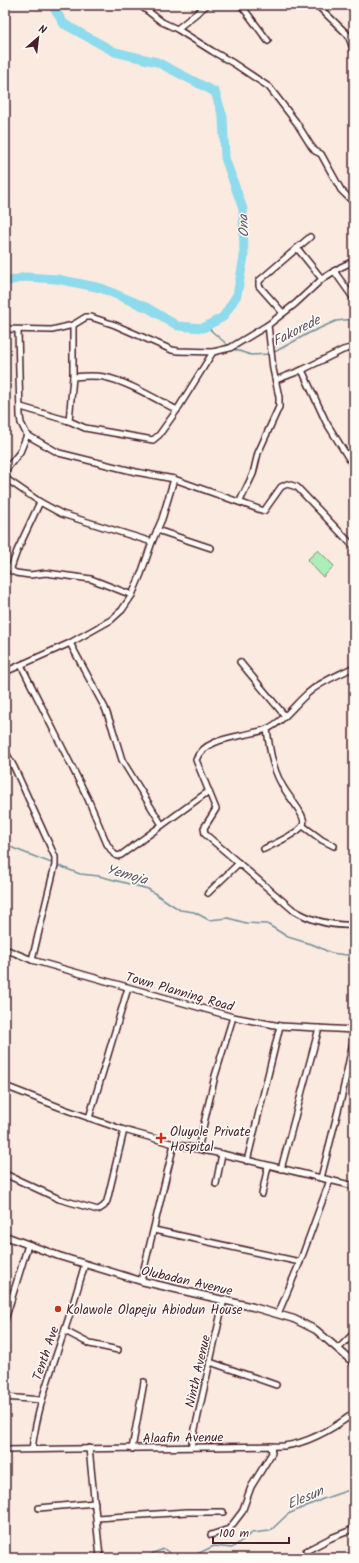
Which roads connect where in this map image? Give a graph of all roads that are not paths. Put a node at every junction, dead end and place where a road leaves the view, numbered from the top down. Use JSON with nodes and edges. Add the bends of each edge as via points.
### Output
{"nodes":[{"id":1,"x":140,"y":5,"type":"edge"},
{"id":2,"x":207,"y":5,"type":"edge"},
{"id":3,"x":241,"y":5,"type":"edge"},
{"id":4,"x":324,"y":5,"type":"edge"},
{"id":5,"x":177,"y":29,"type":"junction"},
{"id":6,"x":268,"y":41,"type":"dead end"},
{"id":7,"x":354,"y":51,"type":"edge"},
{"id":8,"x":354,"y":203,"type":"edge"},
{"id":9,"x":310,"y":237,"type":"dead end"},
{"id":10,"x":297,"y":248,"type":"junction"},
{"id":11,"x":354,"y":261,"type":"edge"},
{"id":12,"x":334,"y":272,"type":"junction"},
{"id":13,"x":322,"y":280,"type":"junction"},
{"id":14,"x":354,"y":299,"type":"edge"},
{"id":15,"x":283,"y":313,"type":"junction"},
{"id":16,"x":74,"y":325,"type":"junction"},
{"id":17,"x":268,"y":325,"type":"junction"},
{"id":18,"x":5,"y":329,"type":"edge"},
{"id":19,"x":18,"y":330,"type":"junction"},
{"id":20,"x":354,"y":347,"type":"edge"},
{"id":21,"x":213,"y":352,"type":"junction"},
{"id":22,"x":302,"y":370,"type":"junction"},
{"id":23,"x":73,"y":376,"type":"junction"},
{"id":24,"x":276,"y":380,"type":"junction"},
{"id":25,"x":21,"y":407,"type":"junction"},
{"id":26,"x":177,"y":410,"type":"junction"},
{"id":27,"x":69,"y":421,"type":"junction"},
{"id":28,"x":27,"y":435,"type":"junction"},
{"id":29,"x":354,"y":467,"type":"edge"},
{"id":30,"x":5,"y":471,"type":"edge"},
{"id":31,"x":5,"y":478,"type":"edge"},
{"id":32,"x":174,"y":479,"type":"junction"},
{"id":33,"x":240,"y":501,"type":"junction"},
{"id":34,"x":40,"y":502,"type":"junction"},
{"id":35,"x":157,"y":530,"type":"junction"},
{"id":36,"x":152,"y":542,"type":"junction"},
{"id":37,"x":211,"y":548,"type":"dead end"},
{"id":38,"x":354,"y":548,"type":"edge"},
{"id":39,"x":132,"y":595,"type":"junction"},
{"id":40,"x":70,"y":643,"type":"junction"},
{"id":41,"x":240,"y":662,"type":"dead end"},
{"id":42,"x":21,"y":666,"type":"junction"},
{"id":43,"x":354,"y":667,"type":"edge"},
{"id":44,"x":5,"y":672,"type":"edge"},
{"id":45,"x":285,"y":716,"type":"junction"},
{"id":46,"x":267,"y":729,"type":"junction"},
{"id":47,"x":5,"y":750,"type":"edge"},
{"id":48,"x":209,"y":791,"type":"junction"},
{"id":49,"x":162,"y":825,"type":"junction"},
{"id":50,"x":303,"y":826,"type":"junction"},
{"id":51,"x":334,"y":846,"type":"dead end"},
{"id":52,"x":264,"y":849,"type":"dead end"},
{"id":53,"x":239,"y":863,"type":"junction"},
{"id":54,"x":352,"y":872,"type":"dead end"},
{"id":55,"x":354,"y":883,"type":"edge"},
{"id":56,"x":208,"y":893,"type":"dead end"},
{"id":57,"x":354,"y":925,"type":"edge"},
{"id":58,"x":5,"y":949,"type":"edge"},
{"id":59,"x":32,"y":960,"type":"junction"},
{"id":60,"x":128,"y":988,"type":"junction"},
{"id":61,"x":232,"y":1017,"type":"junction"},
{"id":62,"x":280,"y":1026,"type":"junction"},
{"id":63,"x":319,"y":1028,"type":"junction"},
{"id":64,"x":354,"y":1030,"type":"edge"},
{"id":65,"x":354,"y":1037,"type":"edge"},
{"id":66,"x":5,"y":1086,"type":"edge"},
{"id":67,"x":89,"y":1118,"type":"junction"},
{"id":68,"x":124,"y":1130,"type":"junction"},
{"id":69,"x":174,"y":1144,"type":"junction"},
{"id":70,"x":198,"y":1149,"type":"junction"},
{"id":71,"x":222,"y":1154,"type":"junction"},
{"id":72,"x":247,"y":1161,"type":"junction"},
{"id":73,"x":268,"y":1166,"type":"junction"},
{"id":74,"x":281,"y":1169,"type":"junction"},
{"id":75,"x":5,"y":1174,"type":"edge"},
{"id":76,"x":321,"y":1178,"type":"junction"},
{"id":77,"x":330,"y":1180,"type":"junction"},
{"id":78,"x":216,"y":1184,"type":"dead end"},
{"id":79,"x":354,"y":1186,"type":"edge"},
{"id":80,"x":262,"y":1194,"type":"dead end"},
{"id":81,"x":154,"y":1230,"type":"junction"},
{"id":82,"x":5,"y":1236,"type":"edge"},
{"id":83,"x":28,"y":1245,"type":"junction"},
{"id":84,"x":300,"y":1262,"type":"junction"},
{"id":85,"x":85,"y":1264,"type":"junction"},
{"id":86,"x":141,"y":1281,"type":"junction"},
{"id":87,"x":5,"y":1295,"type":"edge"},
{"id":88,"x":11,"y":1297,"type":"junction"},
{"id":89,"x":224,"y":1300,"type":"junction"},
{"id":90,"x":278,"y":1314,"type":"junction"},
{"id":91,"x":5,"y":1320,"type":"edge"},
{"id":92,"x":65,"y":1331,"type":"junction"},
{"id":93,"x":354,"y":1333,"type":"edge"},
{"id":94,"x":339,"y":1348,"type":"junction"},
{"id":95,"x":118,"y":1350,"type":"dead end"},
{"id":96,"x":210,"y":1362,"type":"junction"},
{"id":97,"x":354,"y":1363,"type":"edge"},
{"id":98,"x":144,"y":1382,"type":"dead end"},
{"id":99,"x":276,"y":1385,"type":"dead end"},
{"id":100,"x":5,"y":1397,"type":"edge"},
{"id":101,"x":41,"y":1400,"type":"junction"},
{"id":102,"x":354,"y":1413,"type":"edge"},
{"id":103,"x":271,"y":1446,"type":"junction"},
{"id":104,"x":191,"y":1447,"type":"junction"},
{"id":105,"x":89,"y":1448,"type":"junction"},
{"id":106,"x":32,"y":1449,"type":"junction"},
{"id":107,"x":132,"y":1449,"type":"junction"},
{"id":108,"x":5,"y":1450,"type":"edge"},
{"id":109,"x":95,"y":1503,"type":"junction"},
{"id":110,"x":39,"y":1508,"type":"dead end"},
{"id":111,"x":224,"y":1512,"type":"dead end"},
{"id":112,"x":97,"y":1518,"type":"junction"},
{"id":113,"x":354,"y":1529,"type":"edge"},
{"id":114,"x":211,"y":1535,"type":"dead end"},
{"id":115,"x":100,"y":1557,"type":"edge"},
{"id":116,"x":309,"y":1558,"type":"edge"}],
"edges":[{"from":1,"to":5,"type":"street","via":[[162,22]]},
{"from":2,"to":5,"type":"street"},
{"from":3,"to":6,"type":"street"},
{"from":4,"to":7,"type":"street","via":[[320,8],[348,35]]},
{"from":5,"to":8,"type":"street","via":[[269,87],[311,146],[321,154],[341,190]]},
{"from":9,"to":10,"type":"street"},
{"from":10,"to":13,"type":"street"},
{"from":10,"to":15,"type":"street","via":[[258,284]]},
{"from":11,"to":12,"type":"street"},
{"from":12,"to":13,"type":"street"},
{"from":12,"to":14,"type":"street"},
{"from":13,"to":15,"type":"street"},
{"from":15,"to":17,"type":"street"},
{"from":16,"to":19,"type":"street","via":[[46,331]]},
{"from":16,"to":21,"type":"street","via":[[91,317],[172,350]]},
{"from":16,"to":23,"type":"street"},
{"from":17,"to":21,"type":"street","via":[[230,348]]},
{"from":17,"to":24,"type":"street"},
{"from":18,"to":19,"type":"street"},
{"from":19,"to":25,"type":"street"},
{"from":20,"to":22,"type":"street"},
{"from":21,"to":26,"type":"street"},
{"from":22,"to":24,"type":"street"},
{"from":22,"to":29,"type":"street","via":[[326,422]]},
{"from":23,"to":26,"type":"street","via":[[112,378]]},
{"from":23,"to":27,"type":"street"},
{"from":24,"to":33,"type":"street","via":[[278,407],[258,453],[254,474]]},
{"from":25,"to":27,"type":"street"},
{"from":25,"to":28,"type":"street","via":[[21,423]]},
{"from":26,"to":27,"type":"street","via":[[153,440],[85,428]]},
{"from":28,"to":30,"type":"street","via":[[20,452]]},
{"from":28,"to":32,"type":"street","via":[[59,454]]},
{"from":31,"to":34,"type":"street"},
{"from":32,"to":33,"type":"street"},
{"from":32,"to":35,"type":"street"},
{"from":33,"to":38,"type":"street","via":[[264,511],[281,487],[292,484],[303,492]]},
{"from":34,"to":36,"type":"street","via":[[62,514]]},
{"from":34,"to":39,"type":"street","via":[[17,551],[12,571],[30,575],[46,574],[91,579]]},
{"from":35,"to":36,"type":"street"},
{"from":35,"to":37,"type":"street"},
{"from":36,"to":39,"type":"street"},
{"from":39,"to":40,"type":"street","via":[[111,620]]},
{"from":40,"to":42,"type":"street"},
{"from":40,"to":49,"type":"street","via":[[105,708],[122,760]]},
{"from":41,"to":45,"type":"street"},
{"from":42,"to":44,"type":"street"},
{"from":42,"to":49,"type":"street","via":[[88,799],[111,851],[117,856],[121,855]]},
{"from":43,"to":45,"type":"street","via":[[309,692]]},
{"from":45,"to":46,"type":"street"},
{"from":46,"to":48,"type":"street","via":[[220,741],[201,751],[196,760]]},
{"from":46,"to":50,"type":"street","via":[[274,769],[297,807]]},
{"from":47,"to":59,"type":"street","via":[[55,857]]},
{"from":48,"to":49,"type":"street"},
{"from":48,"to":53,"type":"street","via":[[216,809],[204,828],[205,834]]},
{"from":50,"to":51,"type":"street"},
{"from":50,"to":52,"type":"street","via":[[285,839]]},
{"from":53,"to":56,"type":"street"},
{"from":53,"to":57,"type":"street","via":[[299,914],[327,924]]},
{"from":54,"to":55,"type":"street"},
{"from":58,"to":59,"type":"street","name":"Town Planning Road"},
{"from":59,"to":60,"type":"street","name":"Town Planning Road"},
{"from":60,"to":61,"type":"street","name":"Town Planning Road"},
{"from":60,"to":67,"type":"street"},
{"from":61,"to":62,"type":"street","name":"Town Planning Road"},
{"from":61,"to":70,"type":"street"},
{"from":62,"to":63,"type":"street","name":"Town Planning Road"},
{"from":62,"to":72,"type":"street"},
{"from":63,"to":64,"type":"street","name":"Town Planning Road"},
{"from":63,"to":74,"type":"street"},
{"from":65,"to":76,"type":"street"},
{"from":66,"to":67,"type":"street"},
{"from":67,"to":68,"type":"street"},
{"from":68,"to":69,"type":"street"},
{"from":68,"to":75,"type":"street","via":[[107,1201],[98,1210],[59,1198]]},
{"from":69,"to":70,"type":"street"},
{"from":69,"to":81,"type":"street"},
{"from":70,"to":71,"type":"street"},
{"from":71,"to":72,"type":"street"},
{"from":71,"to":78,"type":"street"},
{"from":72,"to":73,"type":"street"},
{"from":73,"to":74,"type":"street"},
{"from":73,"to":80,"type":"street"},
{"from":74,"to":76,"type":"street"},
{"from":76,"to":77,"type":"street"},
{"from":77,"to":79,"type":"street"},
{"from":77,"to":84,"type":"street"},
{"from":81,"to":84,"type":"street"},
{"from":81,"to":86,"type":"street"},
{"from":82,"to":83,"type":"street","name":"Olubadan Avenue"},
{"from":83,"to":85,"type":"street","name":"Olubadan Avenue"},
{"from":83,"to":88,"type":"street"},
{"from":84,"to":90,"type":"street"},
{"from":85,"to":86,"type":"street","name":"Olubadan Avenue"},
{"from":85,"to":92,"type":"street","name":"Tenth Ave"},
{"from":86,"to":89,"type":"street","name":"Olubadan Avenue"},
{"from":87,"to":88,"type":"street"},
{"from":88,"to":91,"type":"street"},
{"from":89,"to":90,"type":"street","name":"Olubadan Avenue"},
{"from":89,"to":96,"type":"street","name":"Ninth Avenue"},
{"from":90,"to":94,"type":"street","name":"Olubadan Avenue","via":[[303,1323]]},
{"from":92,"to":95,"type":"street","via":[[90,1344]]},
{"from":92,"to":101,"type":"street","name":"Tenth Ave"},
{"from":93,"to":94,"type":"street"},
{"from":94,"to":97,"type":"street","name":"Olubadan Avenue"},
{"from":96,"to":99,"type":"street"},
{"from":96,"to":104,"type":"street","name":"Ninth Avenue"},
{"from":98,"to":107,"type":"street"},
{"from":100,"to":101,"type":"street"},
{"from":101,"to":106,"type":"street","name":"Tenth Ave"},
{"from":102,"to":103,"type":"street","name":"Alaafin Avenue","via":[[326,1432],[310,1439],[292,1445]]},
{"from":103,"to":104,"type":"street","name":"Alaafin Avenue"},
{"from":103,"to":114,"type":"street","via":[[272,1453],[251,1487],[242,1512],[229,1529]]},
{"from":104,"to":107,"type":"street","name":"Alaafin Avenue"},
{"from":105,"to":106,"type":"street","name":"Alaafin Avenue"},
{"from":105,"to":107,"type":"street","name":"Alaafin Avenue"},
{"from":105,"to":109,"type":"street"},
{"from":106,"to":108,"type":"street","name":"Alaafin Avenue"},
{"from":109,"to":110,"type":"street"},
{"from":109,"to":112,"type":"street"},
{"from":111,"to":112,"type":"street"},
{"from":112,"to":115,"type":"street"},
{"from":113,"to":116,"type":"street","via":[[306,1551]]}]}
